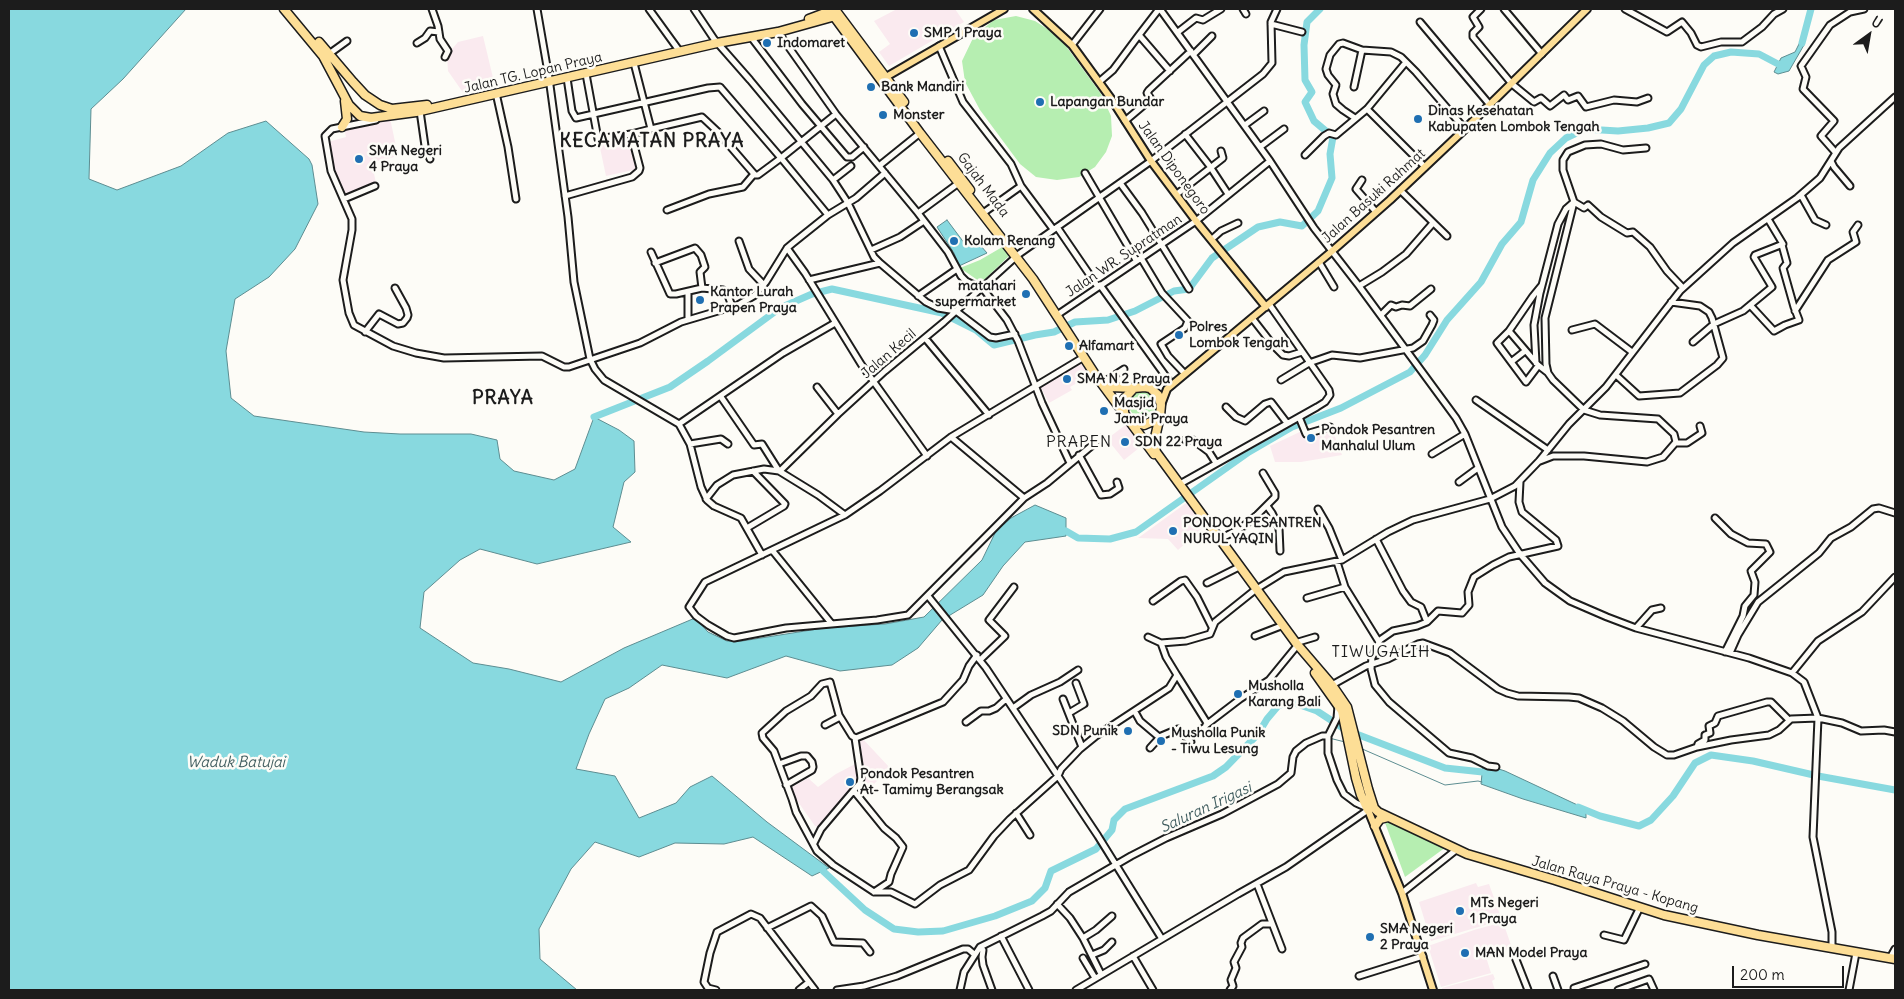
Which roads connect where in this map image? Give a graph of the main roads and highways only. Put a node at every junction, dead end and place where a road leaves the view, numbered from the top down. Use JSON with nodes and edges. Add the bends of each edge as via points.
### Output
{"nodes":[{"id":1,"x":284,"y":9,"type":"edge"},
{"id":2,"x":291,"y":9,"type":"edge"},
{"id":3,"x":1004,"y":9,"type":"edge"},
{"id":4,"x":1033,"y":9,"type":"edge"},
{"id":5,"x":1587,"y":9,"type":"edge"},
{"id":6,"x":833,"y":12,"type":"edge"},
{"id":7,"x":716,"y":41,"type":"junction"},
{"id":8,"x":348,"y":76,"type":"junction"},
{"id":9,"x":886,"y":77,"type":"junction"},
{"id":10,"x":549,"y":80,"type":"junction"},
{"id":11,"x":339,"y":84,"type":"junction"},
{"id":12,"x":345,"y":100,"type":"junction"},
{"id":13,"x":387,"y":113,"type":"junction"},
{"id":14,"x":342,"y":127,"type":"road end"},
{"id":15,"x":960,"y":182,"type":"junction"},
{"id":16,"x":1018,"y":255,"type":"junction"},
{"id":17,"x":1267,"y":305,"type":"junction"},
{"id":18,"x":1068,"y":330,"type":"junction"},
{"id":19,"x":1170,"y":387,"type":"junction"},
{"id":20,"x":1134,"y":388,"type":"junction"},
{"id":21,"x":1150,"y":388,"type":"junction"},
{"id":22,"x":1161,"y":405,"type":"junction"},
{"id":23,"x":1125,"y":414,"type":"junction"},
{"id":24,"x":1160,"y":416,"type":"junction"},
{"id":25,"x":1130,"y":421,"type":"junction"},
{"id":26,"x":1183,"y":489,"type":"junction"},
{"id":27,"x":1193,"y":503,"type":"junction"},
{"id":28,"x":1256,"y":589,"type":"junction"},
{"id":29,"x":1295,"y":644,"type":"junction"},
{"id":30,"x":1344,"y":718,"type":"junction"},
{"id":31,"x":1354,"y":748,"type":"junction"},
{"id":32,"x":1368,"y":809,"type":"joint"},
{"id":33,"x":1388,"y":817,"type":"junction"},
{"id":34,"x":1375,"y":826,"type":"junction"},
{"id":35,"x":1893,"y":958,"type":"edge"},
{"id":36,"x":1433,"y":990,"type":"edge"}],
"edges":[{"from":1,"to":11,"type":"highway","name":"Jalan TG. Lopan Praya","via":[[319,50]]},
{"from":2,"to":8,"type":"highway"},
{"from":3,"to":9,"type":"main road"},
{"from":4,"to":17,"type":"main road","name":"Jalan Diponegoro","via":[[1072,45],[1151,161]]},
{"from":5,"to":17,"type":"main road","name":"Jalan Basuki Rahmat","via":[[1400,190]]},
{"from":6,"to":7,"type":"highway","name":"Jalan TG. Lopan Praya"},
{"from":6,"to":7,"type":"highway","name":"Jalan TG. Lopan Praya","via":[[778,32]]},
{"from":6,"to":9,"type":"highway","name":"Gajah Mada"},
{"from":6,"to":15,"type":"highway","name":"Gajah Mada","via":[[920,133]]},
{"from":7,"to":10,"type":"highway","name":"Jalan TG. Lopan Praya"},
{"from":7,"to":10,"type":"highway","name":"Jalan TG. Lopan Praya","via":[[634,63]]},
{"from":8,"to":11,"type":"highway"},
{"from":8,"to":13,"type":"highway"},
{"from":9,"to":15,"type":"highway","name":"Gajah Mada"},
{"from":10,"to":13,"type":"highway","name":"Jalan TG. Lopan Praya"},
{"from":10,"to":13,"type":"highway","name":"Jalan TG. Lopan Praya","via":[[420,111]]},
{"from":11,"to":12,"type":"highway","name":"Jalan TG. Lopan Praya"},
{"from":12,"to":13,"type":"highway","name":"Jalan TG. Lopan Praya","via":[[363,117]]},
{"from":12,"to":14,"type":"highway","via":[[347,117]]},
{"from":15,"to":16,"type":"highway","name":"Gajah Mada"},
{"from":15,"to":16,"type":"highway","name":"Gajah Mada"},
{"from":16,"to":18,"type":"highway","name":"Gajah Mada"},
{"from":17,"to":19,"type":"main road","name":"Jalan Basuki Rahmat"},
{"from":18,"to":20,"type":"highway","via":[[1104,382],[1110,387]]},
{"from":18,"to":23,"type":"highway"},
{"from":19,"to":21,"type":"main road"},
{"from":19,"to":22,"type":"main road"},
{"from":20,"to":21,"type":"highway"},
{"from":20,"to":23,"type":"highway","via":[[1124,399]]},
{"from":21,"to":22,"type":"highway","via":[[1158,395]]},
{"from":22,"to":24,"type":"highway"},
{"from":23,"to":25,"type":"highway"},
{"from":24,"to":25,"type":"highway","via":[[1144,425]]},
{"from":24,"to":26,"type":"highway","via":[[1154,447]]},
{"from":25,"to":26,"type":"highway"},
{"from":26,"to":27,"type":"highway"},
{"from":27,"to":28,"type":"highway"},
{"from":27,"to":28,"type":"highway"},
{"from":28,"to":29,"type":"highway"},
{"from":28,"to":29,"type":"highway"},
{"from":29,"to":30,"type":"highway","via":[[1336,701]]},
{"from":29,"to":30,"type":"highway","via":[[1345,704]]},
{"from":30,"to":31,"type":"highway"},
{"from":31,"to":32,"type":"highway","via":[[1360,790]]},
{"from":31,"to":33,"type":"highway","via":[[1375,809]]},
{"from":32,"to":34,"type":"main road"},
{"from":33,"to":34,"type":"highway","via":[[1380,819]]},
{"from":33,"to":35,"type":"highway","name":"Jalan Raya Praya - Kopang","via":[[1456,850],[1640,907],[1695,922]]},
{"from":34,"to":36,"type":"main road","via":[[1402,893]]}]}
